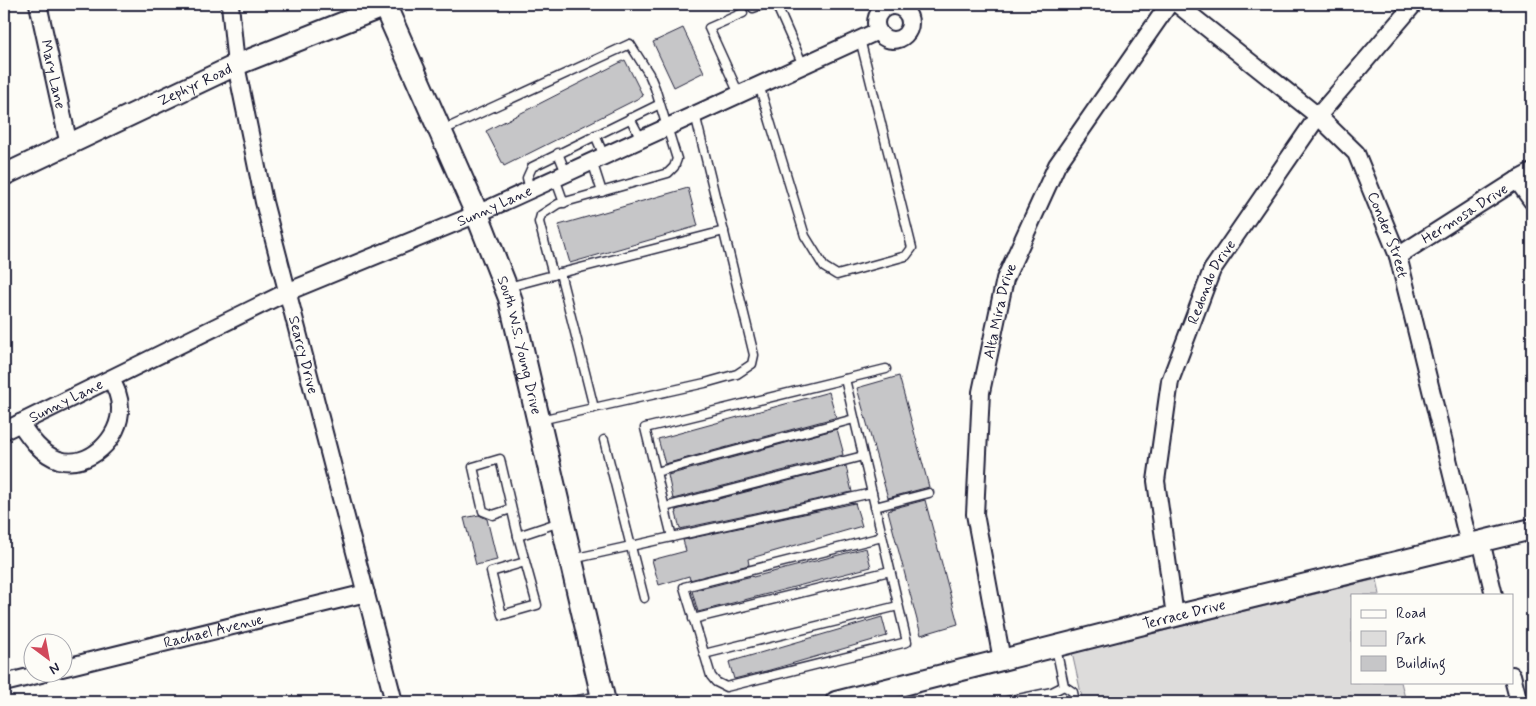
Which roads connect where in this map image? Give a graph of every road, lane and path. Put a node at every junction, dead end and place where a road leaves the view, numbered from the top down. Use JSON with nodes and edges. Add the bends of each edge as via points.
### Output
{"nodes":[{"id":1,"x":38,"y":4,"type":"edge"},
{"id":2,"x":230,"y":4,"type":"edge"},
{"id":3,"x":386,"y":4,"type":"edge"},
{"id":4,"x":764,"y":4,"type":"edge"},
{"id":5,"x":776,"y":4,"type":"edge"},
{"id":6,"x":1169,"y":4,"type":"edge"},
{"id":7,"x":1177,"y":4,"type":"edge"},
{"id":8,"x":1414,"y":4,"type":"edge"},
{"id":9,"x":753,"y":8,"type":"dead end"},
{"id":10,"x":743,"y":13,"type":"dead end"},
{"id":11,"x":878,"y":31,"type":"dead end"},
{"id":12,"x":860,"y":39,"type":"junction"},
{"id":13,"x":236,"y":65,"type":"junction"},
{"id":14,"x":803,"y":65,"type":"junction"},
{"id":15,"x":759,"y":85,"type":"junction"},
{"id":16,"x":739,"y":94,"type":"junction"},
{"id":17,"x":660,"y":104,"type":"junction"},
{"id":18,"x":695,"y":114,"type":"junction"},
{"id":19,"x":1318,"y":116,"type":"junction"},
{"id":20,"x":630,"y":118,"type":"junction"},
{"id":21,"x":667,"y":127,"type":"junction"},
{"id":22,"x":440,"y":131,"type":"junction"},
{"id":23,"x":595,"y":135,"type":"junction"},
{"id":24,"x":641,"y":139,"type":"junction"},
{"id":25,"x":69,"y":144,"type":"junction"},
{"id":26,"x":558,"y":153,"type":"junction"},
{"id":27,"x":598,"y":158,"type":"junction"},
{"id":28,"x":1532,"y":172,"type":"edge"},
{"id":29,"x":4,"y":175,"type":"edge"},
{"id":30,"x":561,"y":176,"type":"junction"},
{"id":31,"x":1517,"y":180,"type":"junction"},
{"id":32,"x":530,"y":189,"type":"junction"},
{"id":33,"x":602,"y":192,"type":"junction"},
{"id":34,"x":1532,"y":201,"type":"edge"},
{"id":35,"x":564,"y":202,"type":"junction"},
{"id":36,"x":477,"y":214,"type":"junction"},
{"id":37,"x":724,"y":231,"type":"junction"},
{"id":38,"x":1398,"y":256,"type":"junction"},
{"id":39,"x":556,"y":274,"type":"junction"},
{"id":40,"x":506,"y":288,"type":"junction"},
{"id":41,"x":287,"y":292,"type":"junction"},
{"id":42,"x":886,"y":369,"type":"dead end"},
{"id":43,"x":111,"y":379,"type":"junction"},
{"id":44,"x":845,"y":379,"type":"junction"},
{"id":45,"x":594,"y":408,"type":"junction"},
{"id":46,"x":854,"y":419,"type":"junction"},
{"id":47,"x":538,"y":420,"type":"junction"},
{"id":48,"x":20,"y":424,"type":"junction"},
{"id":49,"x":4,"y":432,"type":"edge"},
{"id":50,"x":604,"y":440,"type":"dead end"},
{"id":51,"x":863,"y":456,"type":"junction"},
{"id":52,"x":656,"y":472,"type":"junction"},
{"id":53,"x":872,"y":493,"type":"junction"},
{"id":54,"x":929,"y":493,"type":"dead end"},
{"id":55,"x":665,"y":507,"type":"junction"},
{"id":56,"x":875,"y":507,"type":"junction"},
{"id":57,"x":511,"y":509,"type":"junction"},
{"id":58,"x":562,"y":522,"type":"junction"},
{"id":59,"x":1532,"y":529,"type":"edge"},
{"id":60,"x":518,"y":536,"type":"junction"},
{"id":61,"x":672,"y":537,"type":"junction"},
{"id":62,"x":882,"y":537,"type":"junction"},
{"id":63,"x":1475,"y":543,"type":"junction"},
{"id":64,"x":630,"y":546,"type":"junction"},
{"id":65,"x":570,"y":560,"type":"junction"},
{"id":66,"x":525,"y":562,"type":"junction"},
{"id":67,"x":890,"y":571,"type":"junction"},
{"id":68,"x":366,"y":593,"type":"junction"},
{"id":69,"x":1494,"y":594,"type":"edge"},
{"id":70,"x":644,"y":598,"type":"dead end"},
{"id":71,"x":898,"y":606,"type":"junction"},
{"id":72,"x":1175,"y":616,"type":"junction"},
{"id":73,"x":694,"y":619,"type":"junction"},
{"id":74,"x":1055,"y":646,"type":"junction"},
{"id":75,"x":704,"y":654,"type":"junction"},
{"id":76,"x":1002,"y":660,"type":"junction"},
{"id":77,"x":72,"y":666,"type":"edge"},
{"id":78,"x":22,"y":679,"type":"edge"},
{"id":79,"x":4,"y":683,"type":"edge"},
{"id":80,"x":1514,"y":684,"type":"edge"},
{"id":81,"x":1064,"y":686,"type":"junction"},
{"id":82,"x":603,"y":699,"type":"edge"},
{"id":83,"x":394,"y":702,"type":"edge"},
{"id":84,"x":568,"y":702,"type":"edge"},
{"id":85,"x":836,"y":702,"type":"edge"},
{"id":86,"x":1003,"y":702,"type":"edge"},
{"id":87,"x":1075,"y":702,"type":"edge"},
{"id":88,"x":1518,"y":702,"type":"edge"}],
"edges":[{"from":1,"to":25,"type":"street","name":"Mary Lane"},
{"from":2,"to":13,"type":"street","name":"Searcy Drive"},
{"from":3,"to":13,"type":"street","name":"Zephyr Road"},
{"from":3,"to":22,"type":"main road","name":"South W.S. Young Drive"},
{"from":4,"to":9,"type":"lane"},
{"from":5,"to":14,"type":"lane"},
{"from":6,"to":76,"type":"street","name":"Alta Mira Drive","via":[[1057,164],[1005,279],[981,392],[975,514]]},
{"from":7,"to":19,"type":"street","name":"Conder Street"},
{"from":8,"to":19,"type":"street","name":"Redondo Drive"},
{"from":10,"to":16,"type":"lane","via":[[709,28]]},
{"from":11,"to":12,"type":"street","name":"Sunny Lane"},
{"from":12,"to":14,"type":"street","name":"Sunny Lane"},
{"from":12,"to":15,"type":"lane","via":[[912,248],[906,256],[837,275],[824,267],[805,236]]},
{"from":13,"to":25,"type":"street","name":"Zephyr Road"},
{"from":13,"to":41,"type":"street","name":"Searcy Drive","via":[[264,202]]},
{"from":14,"to":15,"type":"street","name":"Sunny Lane"},
{"from":15,"to":16,"type":"street","name":"Sunny Lane"},
{"from":16,"to":18,"type":"street","name":"Sunny Lane"},
{"from":17,"to":20,"type":"lane"},
{"from":17,"to":21,"type":"lane"},
{"from":17,"to":22,"type":"lane","via":[[649,74],[630,44]]},
{"from":18,"to":21,"type":"street","name":"Sunny Lane"},
{"from":18,"to":37,"type":"lane"},
{"from":19,"to":38,"type":"street","name":"Conder Street","via":[[1356,153]]},
{"from":19,"to":72,"type":"street","name":"Redondo Drive","via":[[1212,270],[1170,381],[1156,481]]},
{"from":20,"to":23,"type":"lane"},
{"from":20,"to":24,"type":"lane"},
{"from":21,"to":24,"type":"street","name":"Sunny Lane"},
{"from":21,"to":33,"type":"lane","via":[[677,159],[674,167],[668,172]]},
{"from":22,"to":36,"type":"main road","name":"South W.S. Young Drive"},
{"from":23,"to":26,"type":"lane"},
{"from":23,"to":27,"type":"lane"},
{"from":24,"to":27,"type":"street","name":"Sunny Lane"},
{"from":25,"to":29,"type":"street","name":"Zephyr Road"},
{"from":26,"to":30,"type":"lane"},
{"from":26,"to":32,"type":"lane","via":[[532,166],[527,178]]},
{"from":27,"to":30,"type":"street","name":"Sunny Lane"},
{"from":27,"to":33,"type":"lane"},
{"from":28,"to":31,"type":"street","name":"Hermosa Drive"},
{"from":30,"to":32,"type":"street","name":"Sunny Lane"},
{"from":30,"to":35,"type":"lane"},
{"from":31,"to":34,"type":"street"},
{"from":31,"to":38,"type":"street","name":"Hermosa Drive"},
{"from":32,"to":36,"type":"street","name":"Sunny Lane"},
{"from":33,"to":35,"type":"lane"},
{"from":35,"to":39,"type":"lane","via":[[541,215],[539,222]]},
{"from":36,"to":40,"type":"main road","name":"South W.S. Young Drive"},
{"from":36,"to":41,"type":"street","name":"Sunny Lane"},
{"from":37,"to":39,"type":"lane"},
{"from":37,"to":45,"type":"lane","via":[[754,355],[752,364],[737,374]]},
{"from":38,"to":63,"type":"street","name":"Conder Street"},
{"from":39,"to":40,"type":"lane"},
{"from":39,"to":45,"type":"lane"},
{"from":40,"to":47,"type":"main road","name":"South W.S. Young Drive"},
{"from":41,"to":43,"type":"street","name":"Sunny Lane"},
{"from":41,"to":68,"type":"street","name":"Searcy Drive"},
{"from":42,"to":44,"type":"lane"},
{"from":43,"to":48,"type":"street","name":"Sunny Lane"},
{"from":43,"to":48,"type":"street","name":"Sunny Lane","via":[[118,395],[119,422],[107,444],[87,458],[58,460],[32,441]]},
{"from":44,"to":46,"type":"lane"},
{"from":44,"to":52,"type":"lane","via":[[644,428]]},
{"from":45,"to":47,"type":"lane"},
{"from":46,"to":51,"type":"lane"},
{"from":46,"to":52,"type":"lane"},
{"from":47,"to":58,"type":"main road","name":"South W.S. Young Drive"},
{"from":48,"to":49,"type":"street","name":"Sunny Lane"},
{"from":50,"to":64,"type":"lane"},
{"from":51,"to":53,"type":"lane"},
{"from":51,"to":55,"type":"lane"},
{"from":52,"to":55,"type":"lane"},
{"from":53,"to":56,"type":"lane"},
{"from":53,"to":61,"type":"lane"},
{"from":54,"to":56,"type":"lane"},
{"from":55,"to":61,"type":"lane"},
{"from":56,"to":62,"type":"lane"},
{"from":57,"to":57,"type":"lane","via":[[500,459],[473,467],[483,512],[493,515]]},
{"from":57,"to":60,"type":"lane"},
{"from":58,"to":60,"type":"lane"},
{"from":58,"to":65,"type":"main road","name":"South W.S. Young Drive"},
{"from":59,"to":63,"type":"street","name":"Terrace Drive"},
{"from":60,"to":66,"type":"lane"},
{"from":61,"to":64,"type":"lane"},
{"from":62,"to":67,"type":"lane"},
{"from":62,"to":73,"type":"lane","via":[[684,587]]},
{"from":63,"to":69,"type":"street","name":"Conder Street"},
{"from":63,"to":72,"type":"street","name":"Terrace Drive"},
{"from":64,"to":65,"type":"lane"},
{"from":64,"to":70,"type":"lane"},
{"from":65,"to":82,"type":"main road","name":"South W.S. Young Drive"},
{"from":66,"to":66,"type":"lane","via":[[536,605],[502,615],[491,572]]},
{"from":67,"to":71,"type":"lane"},
{"from":67,"to":73,"type":"lane"},
{"from":68,"to":77,"type":"street","name":"Rachael Avenue"},
{"from":68,"to":83,"type":"street","name":"Searcy Drive"},
{"from":71,"to":75,"type":"lane"},
{"from":71,"to":75,"type":"lane","via":[[907,642],[888,647],[726,687],[710,676]]},
{"from":72,"to":74,"type":"street","name":"Terrace Drive"},
{"from":73,"to":75,"type":"lane"},
{"from":74,"to":76,"type":"street","name":"Terrace Drive"},
{"from":74,"to":81,"type":"lane"},
{"from":76,"to":85,"type":"street","name":"Terrace Drive"},
{"from":78,"to":79,"type":"street"},
{"from":80,"to":88,"type":"street"},
{"from":81,"to":86,"type":"lane","via":[[1052,692]]},
{"from":81,"to":87,"type":"lane","via":[[1073,692]]},
{"from":82,"to":84,"type":"lane"}]}
